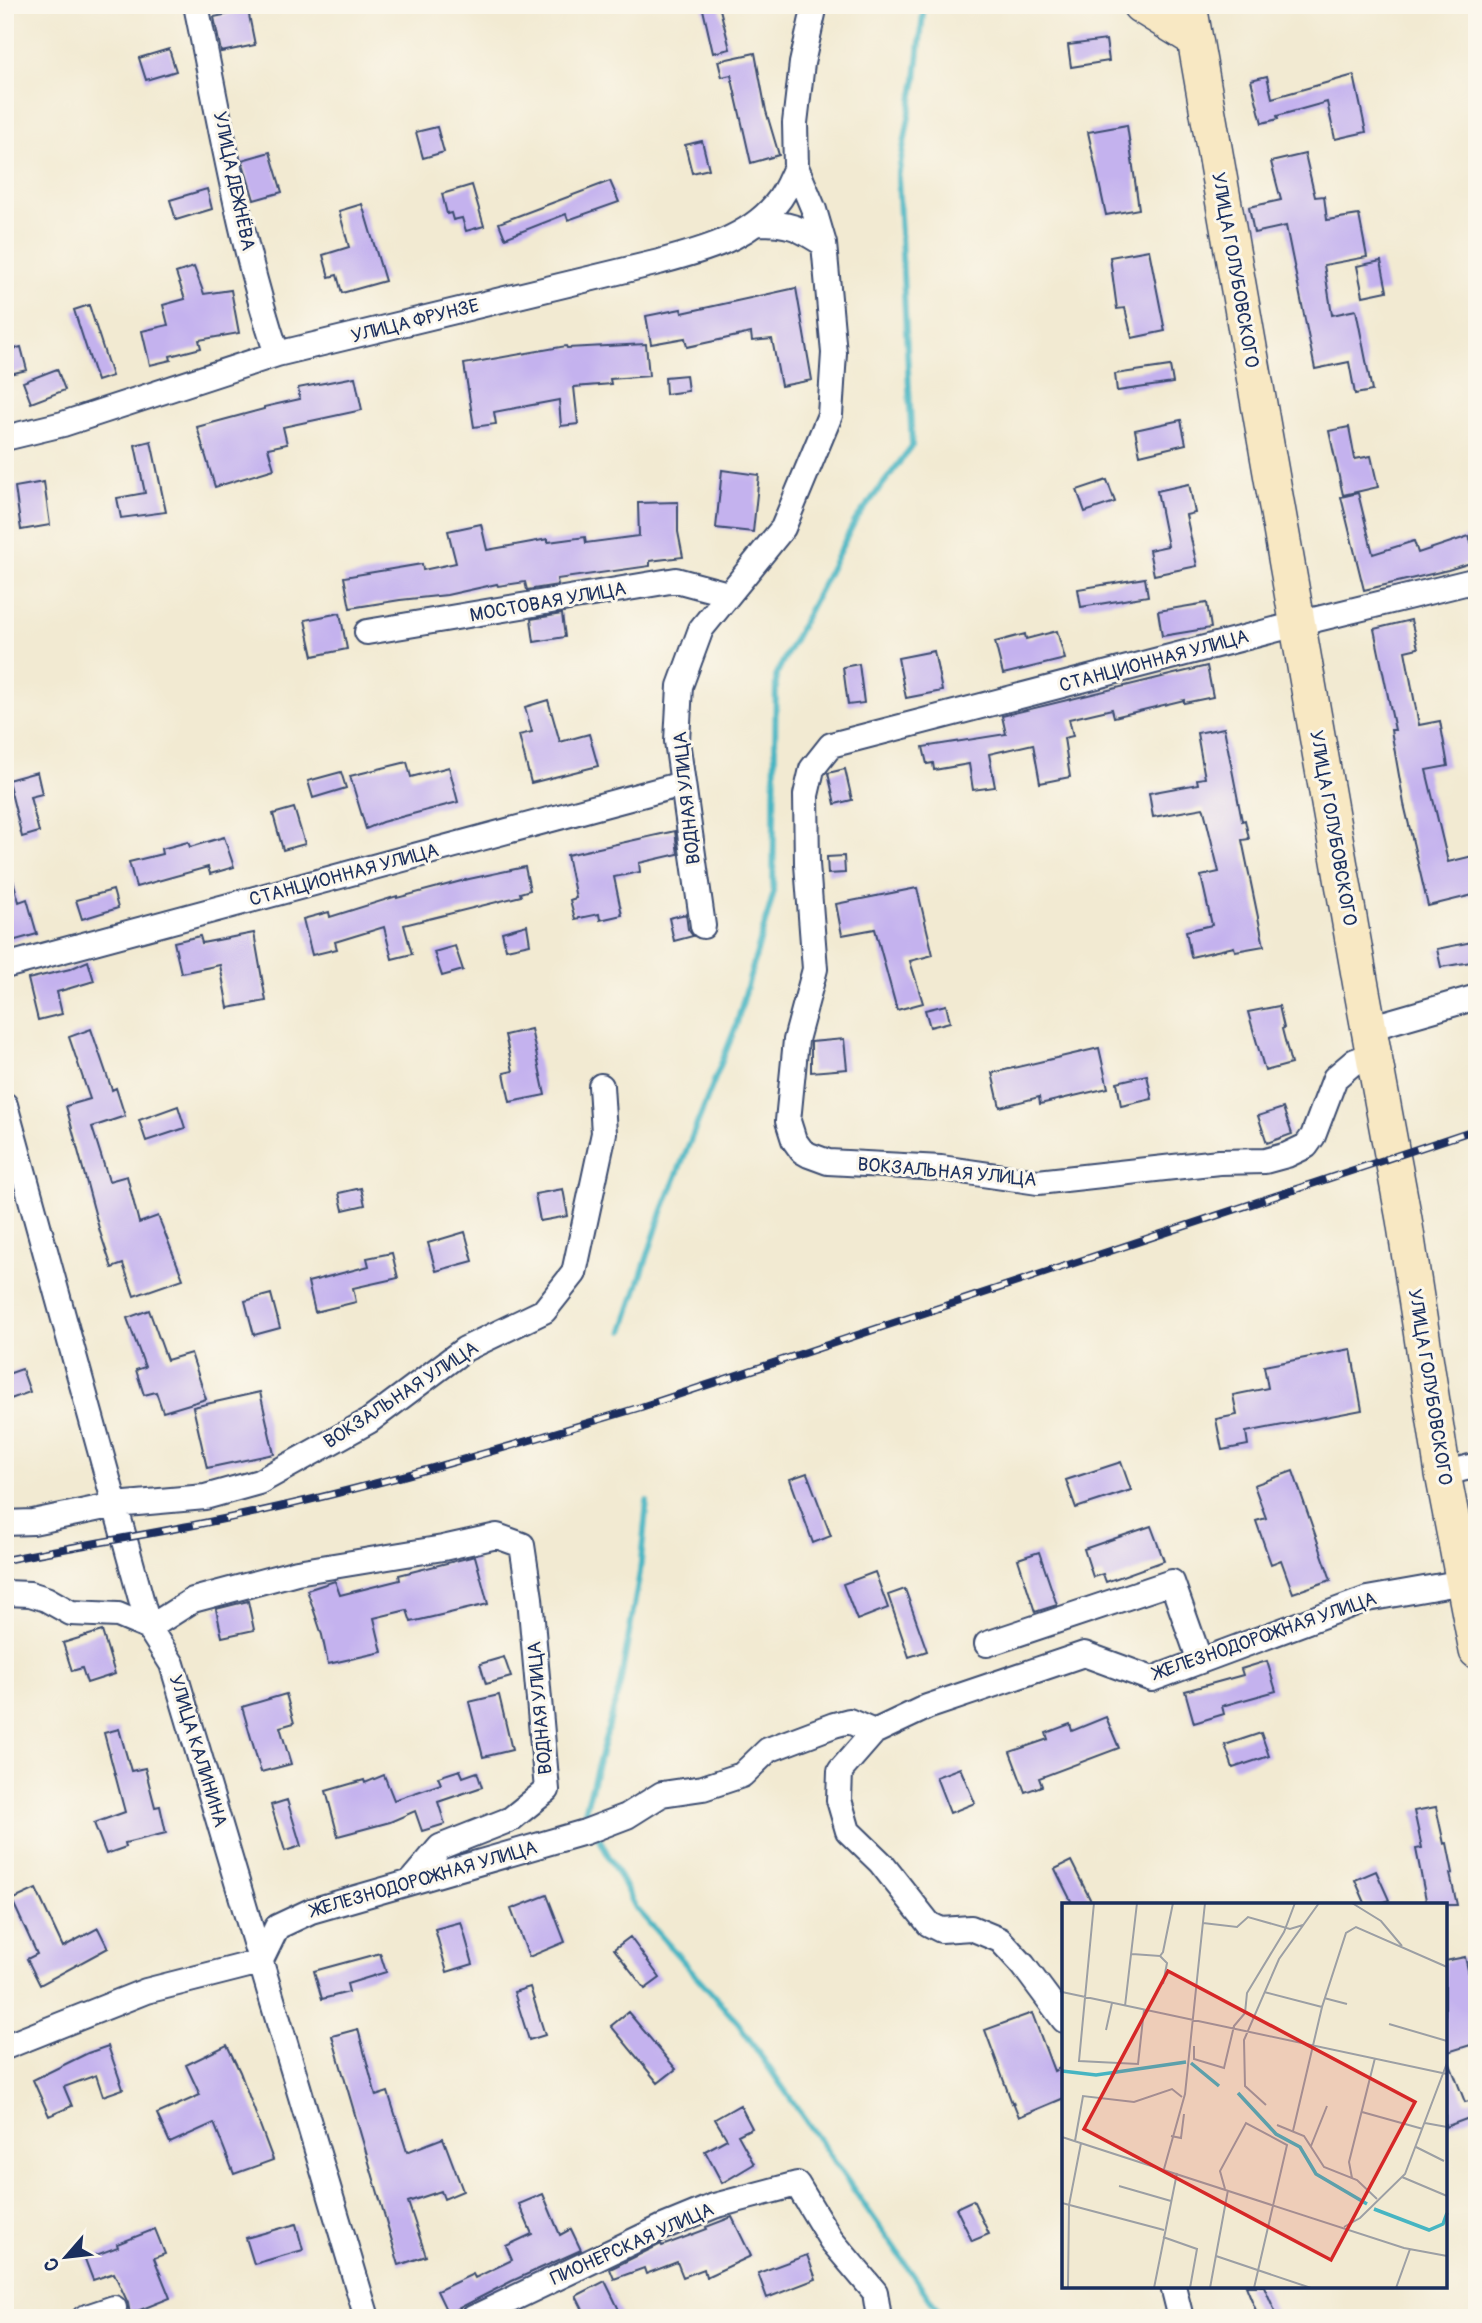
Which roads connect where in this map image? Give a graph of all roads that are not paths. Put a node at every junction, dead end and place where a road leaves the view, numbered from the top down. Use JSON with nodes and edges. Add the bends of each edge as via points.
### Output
{"nodes":[{"id":1,"x":196,"y":5,"type":"edge"},
{"id":2,"x":815,"y":5,"type":"edge"},
{"id":3,"x":1140,"y":5,"type":"edge"},
{"id":4,"x":1189,"y":5,"type":"edge"},
{"id":5,"x":1195,"y":39,"type":"junction"},
{"id":6,"x":796,"y":167,"type":"junction"},
{"id":7,"x":758,"y":223,"type":"junction"},
{"id":8,"x":824,"y":244,"type":"junction"},
{"id":9,"x":277,"y":354,"type":"junction"},
{"id":10,"x":5,"y":438,"type":"edge"},
{"id":11,"x":1477,"y":580,"type":"edge"},
{"id":12,"x":728,"y":594,"type":"junction"},
{"id":13,"x":1297,"y":624,"type":"junction"},
{"id":14,"x":367,"y":632,"type":"dead end"},
{"id":15,"x":831,"y":745,"type":"joint"},
{"id":16,"x":682,"y":784,"type":"junction"},
{"id":17,"x":703,"y":926,"type":"dead end"},
{"id":18,"x":5,"y":966,"type":"edge"},
{"id":19,"x":1477,"y":997,"type":"edge"},
{"id":20,"x":1372,"y":1042,"type":"junction"},
{"id":21,"x":601,"y":1086,"type":"dead end"},
{"id":22,"x":5,"y":1105,"type":"edge"},
{"id":23,"x":1477,"y":1465,"type":"edge"},
{"id":24,"x":1443,"y":1474,"type":"junction"},
{"id":25,"x":115,"y":1504,"type":"junction"},
{"id":26,"x":5,"y":1523,"type":"edge"},
{"id":27,"x":1464,"y":1582,"type":"junction"},
{"id":28,"x":5,"y":1593,"type":"edge"},
{"id":29,"x":1071,"y":1616,"type":"junction"},
{"id":30,"x":149,"y":1629,"type":"junction"},
{"id":31,"x":987,"y":1644,"type":"dead end"},
{"id":32,"x":1477,"y":1651,"type":"edge"},
{"id":33,"x":1084,"y":1654,"type":"junction"},
{"id":34,"x":1200,"y":1661,"type":"junction"},
{"id":35,"x":874,"y":1732,"type":"junction"},
{"id":36,"x":412,"y":1880,"type":"junction"},
{"id":37,"x":260,"y":1962,"type":"junction"},
{"id":38,"x":1062,"y":2017,"type":"edge"},
{"id":39,"x":5,"y":2047,"type":"edge"},
{"id":40,"x":1174,"y":2288,"type":"edge"},
{"id":41,"x":114,"y":2308,"type":"dead end"},
{"id":42,"x":84,"y":2318,"type":"edge"},
{"id":43,"x":367,"y":2318,"type":"edge"},
{"id":44,"x":473,"y":2318,"type":"edge"},
{"id":45,"x":879,"y":2318,"type":"edge"},
{"id":46,"x":1181,"y":2318,"type":"edge"}],
"edges":[{"from":1,"to":9,"type":"street","name":"УЛИЦА ДЕЖНЁВА","via":[[240,212]]},
{"from":2,"to":6,"type":"street","name":"ВОДНАЯ УЛИЦА","via":[[795,123]]},
{"from":3,"to":5,"type":"street"},
{"from":4,"to":5,"type":"street","name":"УЛИЦА ГОЛУБОВСКОГО"},
{"from":5,"to":13,"type":"street","name":"УЛИЦА ГОЛУБОВСКОГО"},
{"from":6,"to":7,"type":"street","name":"УЛИЦА ФРУНЗЕ","via":[[776,205]]},
{"from":6,"to":8,"type":"street","name":"ВОДНАЯ УЛИЦА"},
{"from":7,"to":8,"type":"street","via":[[799,228]]},
{"from":7,"to":9,"type":"street","name":"УЛИЦА ФРУНЗЕ","via":[[695,253]]},
{"from":8,"to":12,"type":"street","name":"ВОДНАЯ УЛИЦА","via":[[834,353],[830,415],[783,528]]},
{"from":9,"to":10,"type":"street","name":"УЛИЦА ФРУНЗЕ","via":[[63,424]]},
{"from":11,"to":13,"type":"street","name":"СТАНЦИОННАЯ УЛИЦА"},
{"from":12,"to":14,"type":"street","name":"МОСТОВАЯ УЛИЦА","via":[[676,580]]},
{"from":12,"to":16,"type":"street","name":"ВОДНАЯ УЛИЦА","via":[[701,629],[680,686],[677,741]]},
{"from":13,"to":15,"type":"street","name":"СТАНЦИОННАЯ УЛИЦА"},
{"from":13,"to":20,"type":"street","name":"УЛИЦА ГОЛУБОВСКОГО"},
{"from":15,"to":20,"type":"street","name":"ВОКЗАЛЬНАЯ УЛИЦА","via":[[812,769],[806,794],[815,970],[796,1040],[788,1121],[802,1151],[828,1162],[942,1168],[1038,1182],[1265,1161],[1306,1146],[1335,1078]]},
{"from":16,"to":17,"type":"street","name":"ВОДНАЯ УЛИЦА"},
{"from":16,"to":18,"type":"street","name":"СТАНЦИОННАЯ УЛИЦА"},
{"from":19,"to":20,"type":"street","name":"ВОКЗАЛЬНАЯ УЛИЦА"},
{"from":20,"to":24,"type":"street","name":"УЛИЦА ГОЛУБОВСКОГО"},
{"from":21,"to":25,"type":"street","name":"ВОКЗАЛЬНАЯ УЛИЦА","via":[[604,1133],[574,1273],[544,1311],[465,1349],[369,1420],[259,1482],[205,1497]]},
{"from":22,"to":25,"type":"street","name":"УЛИЦА КАЛИНИНА"},
{"from":23,"to":24,"type":"street"},
{"from":24,"to":27,"type":"street","name":"УЛИЦА ГОЛУБОВСКОГО"},
{"from":25,"to":26,"type":"street","name":"ВОКЗАЛЬНАЯ УЛИЦА","via":[[33,1522]]},
{"from":25,"to":30,"type":"street","name":"УЛИЦА КАЛИНИНА"},
{"from":27,"to":32,"type":"street","name":"УЛИЦА ГОЛУБОВСКОГО"},
{"from":27,"to":34,"type":"street","name":"ЖЕЛЕЗНОДОРОЖНАЯ УЛИЦА","via":[[1367,1598]]},
{"from":28,"to":30,"type":"street","via":[[30,1594],[71,1613],[118,1615]]},
{"from":29,"to":31,"type":"street"},
{"from":29,"to":33,"type":"street"},
{"from":29,"to":34,"type":"street","via":[[1172,1582]]},
{"from":30,"to":36,"type":"street","name":"ВОДНАЯ УЛИЦА","via":[[193,1600],[297,1572],[497,1536],[522,1545],[547,1790],[511,1819],[440,1847]]},
{"from":30,"to":37,"type":"street","name":"УЛИЦА КАЛИНИНА","via":[[172,1664]]},
{"from":33,"to":34,"type":"street","name":"ЖЕЛЕЗНОДОРОЖНАЯ УЛИЦА","via":[[1152,1678]]},
{"from":33,"to":35,"type":"street","via":[[927,1707]]},
{"from":35,"to":36,"type":"street","name":"ЖЕЛЕЗНОДОРОЖНАЯ УЛИЦА","via":[[849,1721],[834,1725],[768,1750],[742,1775],[662,1794],[595,1829]]},
{"from":35,"to":38,"type":"street","via":[[841,1770],[839,1800],[849,1831],[929,1924],[941,1930],[971,1928],[1000,1940]]},
{"from":36,"to":37,"type":"street","name":"ЖЕЛЕЗНОДОРОЖНАЯ УЛИЦА","via":[[311,1911],[277,1927]]},
{"from":37,"to":39,"type":"street","via":[[146,1991]]},
{"from":37,"to":43,"type":"street","name":"УЛИЦА КАЛИНИНА"},
{"from":40,"to":46,"type":"street"},
{"from":41,"to":42,"type":"street"},
{"from":44,"to":45,"type":"street","name":"ПИОНЕРСКАЯ УЛИЦА","via":[[676,2221],[713,2206],[797,2184],[831,2240],[875,2292]]}]}
